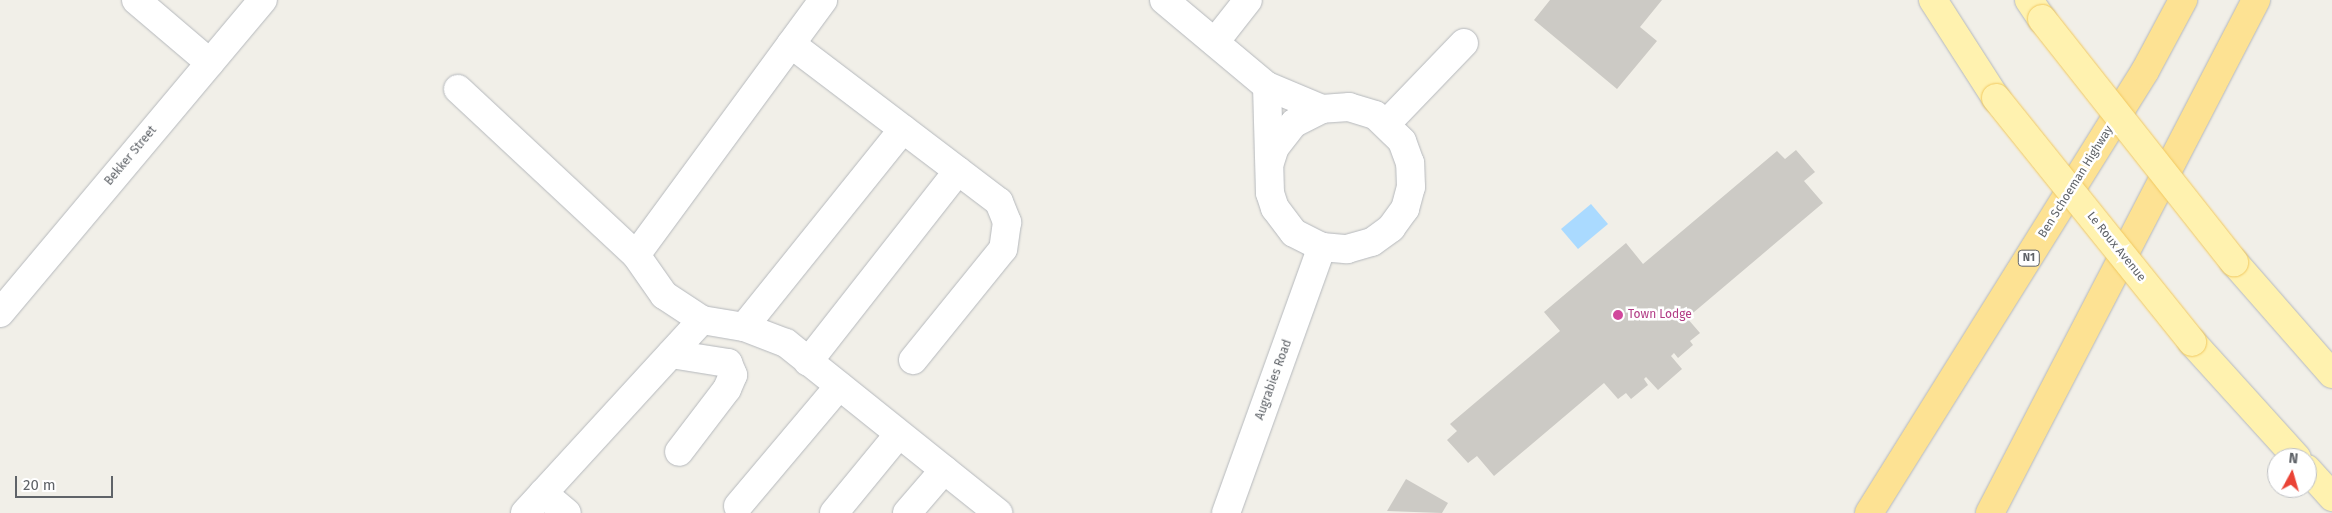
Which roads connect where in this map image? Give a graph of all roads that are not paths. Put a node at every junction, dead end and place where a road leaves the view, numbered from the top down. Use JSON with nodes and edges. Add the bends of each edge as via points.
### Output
{"nodes":[{"id":1,"x":136,"y":0,"type":"edge"},
{"id":2,"x":263,"y":0,"type":"edge"},
{"id":3,"x":823,"y":0,"type":"edge"},
{"id":4,"x":1164,"y":0,"type":"edge"},
{"id":5,"x":1248,"y":0,"type":"edge"},
{"id":6,"x":1933,"y":0,"type":"edge"},
{"id":7,"x":2183,"y":0,"type":"edge"},
{"id":8,"x":2256,"y":0,"type":"edge"},
{"id":9,"x":2035,"y":9,"type":"edge"},
{"id":10,"x":1215,"y":42,"type":"junction"},
{"id":11,"x":1464,"y":43,"type":"dead end"},
{"id":12,"x":790,"y":44,"type":"junction"},
{"id":13,"x":210,"y":63,"type":"junction"},
{"id":14,"x":1267,"y":86,"type":"junction"},
{"id":15,"x":458,"y":88,"type":"dead end"},
{"id":16,"x":1322,"y":109,"type":"junction"},
{"id":17,"x":1387,"y":123,"type":"junction"},
{"id":18,"x":903,"y":129,"type":"junction"},
{"id":19,"x":1270,"y":162,"type":"junction"},
{"id":20,"x":958,"y":172,"type":"junction"},
{"id":21,"x":1322,"y":247,"type":"junction"},
{"id":22,"x":636,"y":255,"type":"junction"},
{"id":23,"x":0,"y":313,"type":"edge"},
{"id":24,"x":702,"y":320,"type":"junction"},
{"id":25,"x":744,"y":327,"type":"junction"},
{"id":26,"x":671,"y":354,"type":"junction"},
{"id":27,"x":913,"y":360,"type":"dead end"},
{"id":28,"x":808,"y":362,"type":"junction"},
{"id":29,"x":2332,"y":374,"type":"edge"},
{"id":30,"x":838,"y":386,"type":"junction"},
{"id":31,"x":899,"y":434,"type":"junction"},
{"id":32,"x":2288,"y":448,"type":"edge"},
{"id":33,"x":679,"y":452,"type":"dead end"},
{"id":34,"x":944,"y":470,"type":"junction"},
{"id":35,"x":2317,"y":480,"type":"edge"},
{"id":36,"x":543,"y":493,"type":"junction"},
{"id":37,"x":2332,"y":497,"type":"edge"},
{"id":38,"x":738,"y":506,"type":"dead end"},
{"id":39,"x":525,"y":513,"type":"edge"},
{"id":40,"x":567,"y":513,"type":"edge"},
{"id":41,"x":834,"y":513,"type":"edge"},
{"id":42,"x":907,"y":513,"type":"edge"},
{"id":43,"x":998,"y":513,"type":"edge"},
{"id":44,"x":1226,"y":513,"type":"edge"},
{"id":45,"x":1869,"y":513,"type":"edge"},
{"id":46,"x":1990,"y":513,"type":"edge"}],
"edges":[{"from":1,"to":13,"type":"street"},
{"from":2,"to":13,"type":"street","name":"Bekker Street"},
{"from":3,"to":12,"type":"street"},
{"from":4,"to":10,"type":"street"},
{"from":5,"to":10,"type":"street"},
{"from":6,"to":32,"type":"main road","name":"Le Roux Avenue","bridge":true,"via":[[1996,98],[2192,342]]},
{"from":7,"to":45,"type":"highway","name":"Ben Schoeman Highway","number":"N1","via":[[2146,71]]},
{"from":8,"to":46,"type":"highway"},
{"from":9,"to":29,"type":"main road","bridge":true,"via":[[2234,262]]},
{"from":10,"to":14,"type":"street"},
{"from":11,"to":17,"type":"street"},
{"from":12,"to":18,"type":"street"},
{"from":12,"to":22,"type":"street"},
{"from":13,"to":23,"type":"street","name":"Bekker Street"},
{"from":14,"to":16,"type":"street"},
{"from":14,"to":19,"type":"street"},
{"from":15,"to":22,"type":"street"},
{"from":16,"to":17,"type":"street","via":[[1350,107]]},
{"from":16,"to":19,"type":"street","via":[[1294,123],[1275,147]]},
{"from":17,"to":21,"type":"street","via":[[1402,141],[1410,163],[1411,187],[1405,209],[1391,228],[1372,242],[1347,249]]},
{"from":18,"to":20,"type":"street"},
{"from":18,"to":25,"type":"street"},
{"from":19,"to":21,"type":"street","via":[[1268,178],[1275,208],[1294,233]]},
{"from":20,"to":27,"type":"street","via":[[999,202],[1007,222],[1002,249]]},
{"from":20,"to":28,"type":"street"},
{"from":21,"to":44,"type":"street","name":"Augrabies Road"},
{"from":22,"to":24,"type":"street","via":[[664,295]]},
{"from":24,"to":25,"type":"street"},
{"from":24,"to":26,"type":"street"},
{"from":25,"to":28,"type":"street","via":[[786,343]]},
{"from":26,"to":33,"type":"street","via":[[728,363],[733,375],[727,389]]},
{"from":26,"to":36,"type":"street"},
{"from":28,"to":30,"type":"street"},
{"from":30,"to":31,"type":"street"},
{"from":30,"to":38,"type":"street"},
{"from":31,"to":34,"type":"street"},
{"from":31,"to":41,"type":"street"},
{"from":34,"to":42,"type":"street"},
{"from":34,"to":43,"type":"street"},
{"from":35,"to":37,"type":"main road"},
{"from":36,"to":39,"type":"street"},
{"from":36,"to":40,"type":"street"}]}
